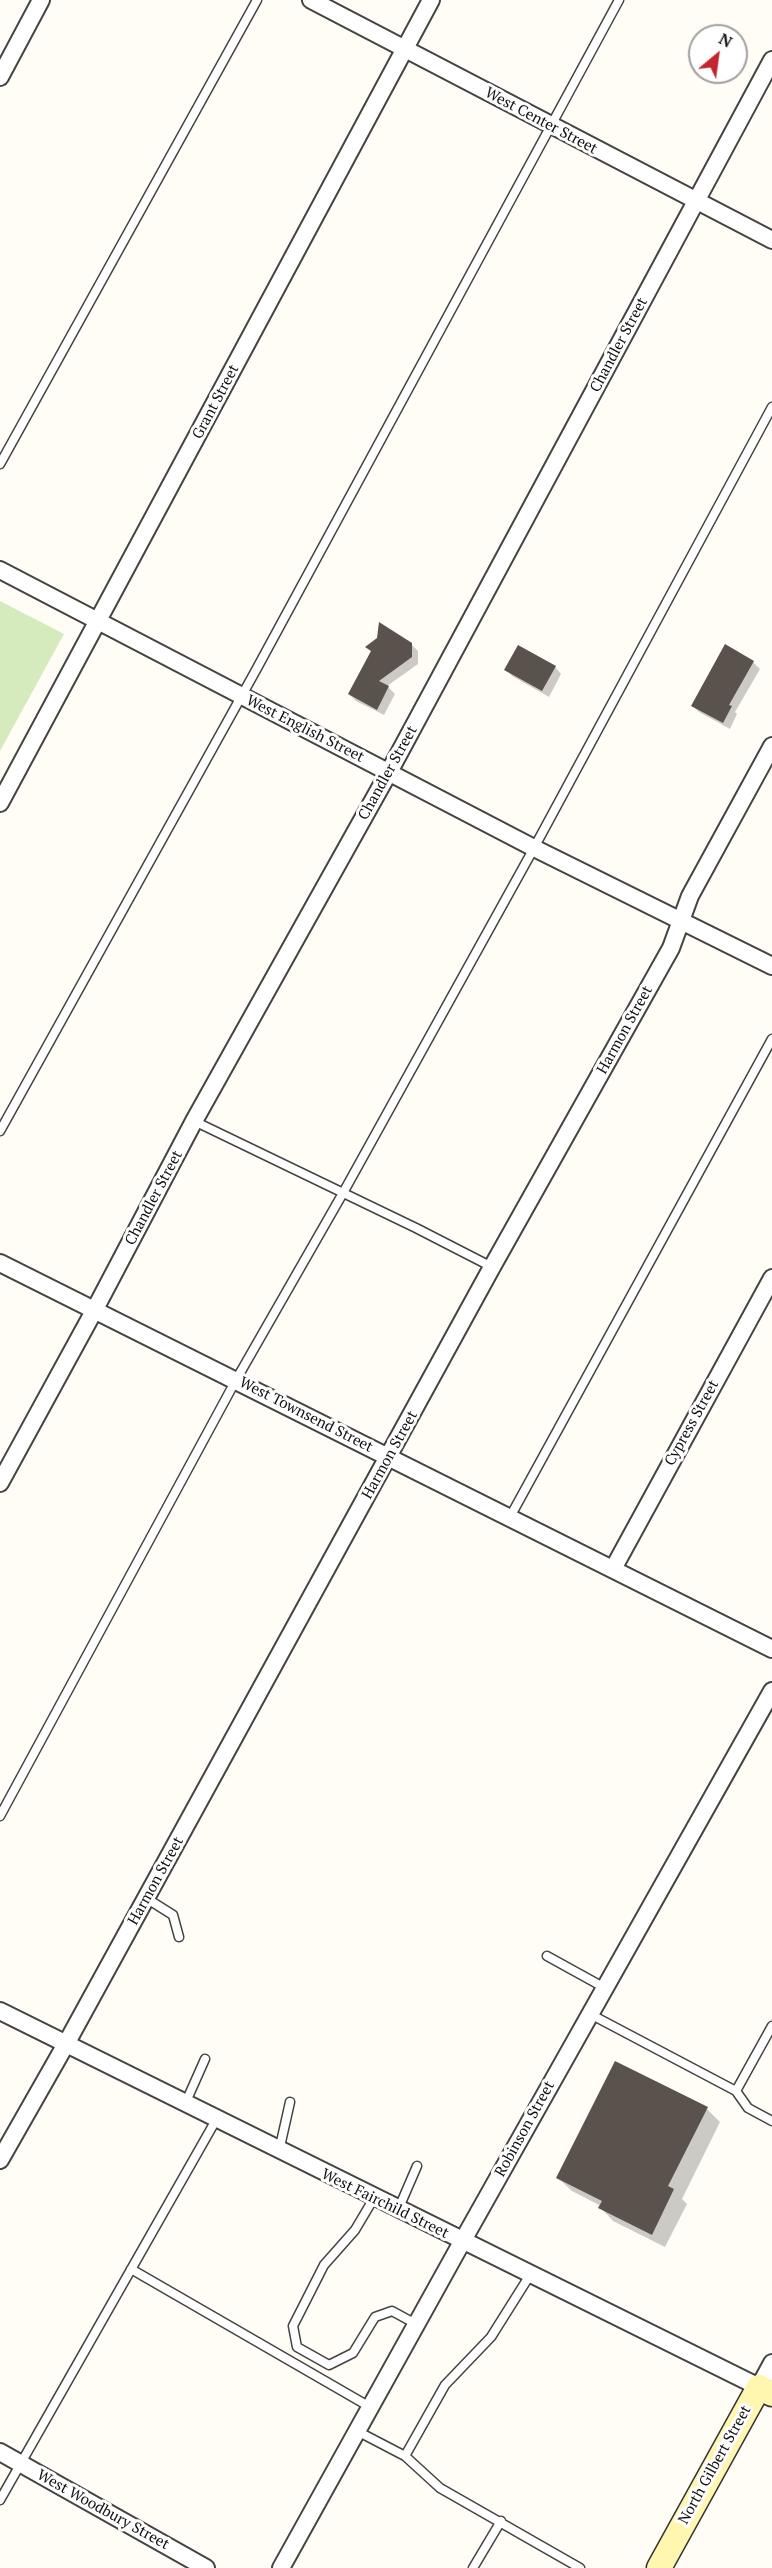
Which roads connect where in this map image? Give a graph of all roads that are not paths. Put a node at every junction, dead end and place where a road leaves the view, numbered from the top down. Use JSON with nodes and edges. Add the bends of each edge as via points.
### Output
{"nodes":[{"id":1,"x":41,"y":0,"type":"edge"},
{"id":2,"x":257,"y":0,"type":"edge"},
{"id":3,"x":311,"y":0,"type":"edge"},
{"id":4,"x":431,"y":0,"type":"edge"},
{"id":5,"x":619,"y":0,"type":"edge"},
{"id":6,"x":404,"y":49,"type":"junction"},
{"id":7,"x":772,"y":60,"type":"edge"},
{"id":8,"x":0,"y":77,"type":"edge"},
{"id":9,"x":551,"y":127,"type":"junction"},
{"id":10,"x":697,"y":200,"type":"junction"},
{"id":11,"x":772,"y":240,"type":"edge"},
{"id":12,"x":772,"y":407,"type":"edge"},
{"id":13,"x":0,"y":464,"type":"edge"},
{"id":14,"x":0,"y":570,"type":"edge"},
{"id":15,"x":99,"y":622,"type":"junction"},
{"id":16,"x":242,"y":696,"type":"junction"},
{"id":17,"x":772,"y":746,"type":"edge"},
{"id":18,"x":389,"y":772,"type":"junction"},
{"id":19,"x":0,"y":803,"type":"edge"},
{"id":20,"x":534,"y":848,"type":"junction"},
{"id":21,"x":681,"y":922,"type":"junction"},
{"id":22,"x":772,"y":966,"type":"edge"},
{"id":23,"x":772,"y":1039,"type":"edge"},
{"id":24,"x":194,"y":1121,"type":"junction"},
{"id":25,"x":0,"y":1131,"type":"edge"},
{"id":26,"x":343,"y":1192,"type":"junction"},
{"id":27,"x":0,"y":1263,"type":"edge"},
{"id":28,"x":492,"y":1267,"type":"junction"},
{"id":29,"x":772,"y":1278,"type":"edge"},
{"id":30,"x":94,"y":1311,"type":"junction"},
{"id":31,"x":236,"y":1380,"type":"junction"},
{"id":32,"x":389,"y":1457,"type":"junction"},
{"id":33,"x":0,"y":1483,"type":"edge"},
{"id":34,"x":510,"y":1517,"type":"junction"},
{"id":35,"x":613,"y":1569,"type":"junction"},
{"id":36,"x":772,"y":1649,"type":"edge"},
{"id":37,"x":772,"y":1691,"type":"edge"},
{"id":38,"x":0,"y":1816,"type":"edge"},
{"id":39,"x":146,"y":1898,"type":"junction"},
{"id":40,"x":178,"y":1937,"type":"dead end"},
{"id":41,"x":547,"y":1956,"type":"dead end"},
{"id":42,"x":605,"y":1988,"type":"junction"},
{"id":43,"x":0,"y":2011,"type":"edge"},
{"id":44,"x":590,"y":2014,"type":"junction"},
{"id":45,"x":772,"y":2026,"type":"edge"},
{"id":46,"x":66,"y":2044,"type":"junction"},
{"id":47,"x":205,"y":2060,"type":"dead end"},
{"id":48,"x":736,"y":2091,"type":"junction"},
{"id":49,"x":290,"y":2102,"type":"dead end"},
{"id":50,"x":185,"y":2104,"type":"junction"},
{"id":51,"x":216,"y":2120,"type":"junction"},
{"id":52,"x":772,"y":2121,"type":"edge"},
{"id":53,"x":279,"y":2151,"type":"junction"},
{"id":54,"x":0,"y":2160,"type":"edge"},
{"id":55,"x":417,"y":2166,"type":"dead end"},
{"id":56,"x":374,"y":2198,"type":"junction"},
{"id":57,"x":398,"y":2210,"type":"junction"},
{"id":58,"x":462,"y":2242,"type":"junction"},
{"id":59,"x":131,"y":2269,"type":"junction"},
{"id":60,"x":530,"y":2275,"type":"junction"},
{"id":61,"x":416,"y":2324,"type":"junction"},
{"id":62,"x":772,"y":2363,"type":"edge"},
{"id":63,"x":765,"y":2390,"type":"edge"},
{"id":64,"x":370,"y":2407,"type":"junction"},
{"id":65,"x":357,"y":2431,"type":"junction"},
{"id":66,"x":0,"y":2452,"type":"edge"},
{"id":67,"x":405,"y":2457,"type":"junction"},
{"id":68,"x":21,"y":2463,"type":"junction"},
{"id":69,"x":0,"y":2500,"type":"edge"},
{"id":70,"x":501,"y":2521,"type":"junction"},
{"id":71,"x":207,"y":2568,"type":"edge"},
{"id":72,"x":281,"y":2568,"type":"edge"},
{"id":73,"x":473,"y":2568,"type":"edge"},
{"id":74,"x":580,"y":2568,"type":"edge"},
{"id":75,"x":659,"y":2568,"type":"edge"}],
"edges":[{"from":1,"to":8,"type":"street"},
{"from":2,"to":13,"type":"lane"},
{"from":3,"to":6,"type":"street","name":"West Center Street"},
{"from":4,"to":6,"type":"street","name":"Grant Street"},
{"from":5,"to":9,"type":"lane"},
{"from":6,"to":9,"type":"street","name":"West Center Street"},
{"from":6,"to":15,"type":"street","name":"Grant Street"},
{"from":7,"to":10,"type":"street","name":"Chandler Street"},
{"from":9,"to":10,"type":"street","name":"West Center Street"},
{"from":9,"to":16,"type":"lane"},
{"from":10,"to":11,"type":"street","name":"West Center Street"},
{"from":10,"to":18,"type":"street","name":"Chandler Street"},
{"from":12,"to":20,"type":"lane"},
{"from":14,"to":15,"type":"street","name":"West English Street"},
{"from":15,"to":16,"type":"street","name":"West English Street"},
{"from":15,"to":19,"type":"street","name":"Grant Street"},
{"from":16,"to":18,"type":"street","name":"West English Street"},
{"from":16,"to":25,"type":"lane"},
{"from":17,"to":21,"type":"street","name":"Harmon Street","via":[[690,896]]},
{"from":18,"to":20,"type":"street","name":"West English Street"},
{"from":18,"to":24,"type":"street","name":"Chandler Street"},
{"from":20,"to":21,"type":"street","name":"West English Street"},
{"from":20,"to":26,"type":"lane"},
{"from":21,"to":22,"type":"street","name":"West English Street"},
{"from":21,"to":28,"type":"street","name":"Harmon Street","via":[[671,948]]},
{"from":23,"to":34,"type":"lane"},
{"from":24,"to":26,"type":"lane"},
{"from":24,"to":30,"type":"street","name":"Chandler Street"},
{"from":26,"to":28,"type":"lane"},
{"from":26,"to":31,"type":"lane"},
{"from":27,"to":30,"type":"street","name":"West Townsend Street"},
{"from":28,"to":32,"type":"street","name":"Harmon Street"},
{"from":29,"to":35,"type":"street","name":"Cypress Street"},
{"from":30,"to":31,"type":"street","name":"West Townsend Street"},
{"from":30,"to":33,"type":"street","name":"Chandler Street"},
{"from":31,"to":32,"type":"street","name":"West Townsend Street"},
{"from":31,"to":38,"type":"lane"},
{"from":32,"to":34,"type":"street","name":"West Townsend Street"},
{"from":32,"to":39,"type":"street","name":"Harmon Street"},
{"from":34,"to":35,"type":"street","name":"West Townsend Street"},
{"from":35,"to":36,"type":"street","name":"West Townsend Street"},
{"from":37,"to":42,"type":"street","name":"Robinson Street"},
{"from":39,"to":40,"type":"lane","via":[[173,1915]]},
{"from":39,"to":46,"type":"street","name":"Harmon Street"},
{"from":41,"to":42,"type":"lane"},
{"from":42,"to":44,"type":"street","name":"Robinson Street"},
{"from":43,"to":46,"type":"street","name":"West Fairchild Street"},
{"from":44,"to":48,"type":"lane"},
{"from":44,"to":58,"type":"street","name":"Robinson Street"},
{"from":45,"to":48,"type":"lane"},
{"from":46,"to":50,"type":"street","name":"West Fairchild Street"},
{"from":46,"to":54,"type":"street","name":"Harmon Street"},
{"from":47,"to":50,"type":"lane"},
{"from":48,"to":52,"type":"lane","via":[[748,2108]]},
{"from":49,"to":53,"type":"lane"},
{"from":50,"to":51,"type":"street","name":"West Fairchild Street"},
{"from":51,"to":53,"type":"street","name":"West Fairchild Street"},
{"from":51,"to":59,"type":"lane"},
{"from":53,"to":56,"type":"street","name":"West Fairchild Street"},
{"from":55,"to":57,"type":"lane"},
{"from":56,"to":57,"type":"street","name":"West Fairchild Street"},
{"from":56,"to":61,"type":"lane","via":[[354,2230],[324,2265],[293,2326],[297,2347],[329,2365],[353,2353],[375,2317],[392,2311]]},
{"from":57,"to":58,"type":"street","name":"West Fairchild Street"},
{"from":58,"to":60,"type":"street","name":"West Fairchild Street"},
{"from":58,"to":61,"type":"street","name":"Robinson Street"},
{"from":59,"to":64,"type":"lane"},
{"from":59,"to":68,"type":"lane"},
{"from":60,"to":63,"type":"street","name":"West Fairchild Street"},
{"from":60,"to":67,"type":"lane","via":[[491,2337],[445,2385]]},
{"from":61,"to":64,"type":"street","name":"Robinson Street"},
{"from":62,"to":63,"type":"street","name":"North Gilbert Street"},
{"from":63,"to":75,"type":"main road","name":"North Gilbert Street"},
{"from":64,"to":65,"type":"street","name":"Robinson Street"},
{"from":65,"to":67,"type":"lane"},
{"from":65,"to":72,"type":"street","name":"Robinson Street"},
{"from":66,"to":68,"type":"street","name":"West Woodbury Street"},
{"from":67,"to":70,"type":"lane","via":[[440,2488]]},
{"from":68,"to":69,"type":"lane"},
{"from":68,"to":71,"type":"street","name":"West Woodbury Street"},
{"from":70,"to":73,"type":"lane"},
{"from":70,"to":74,"type":"lane"}]}
